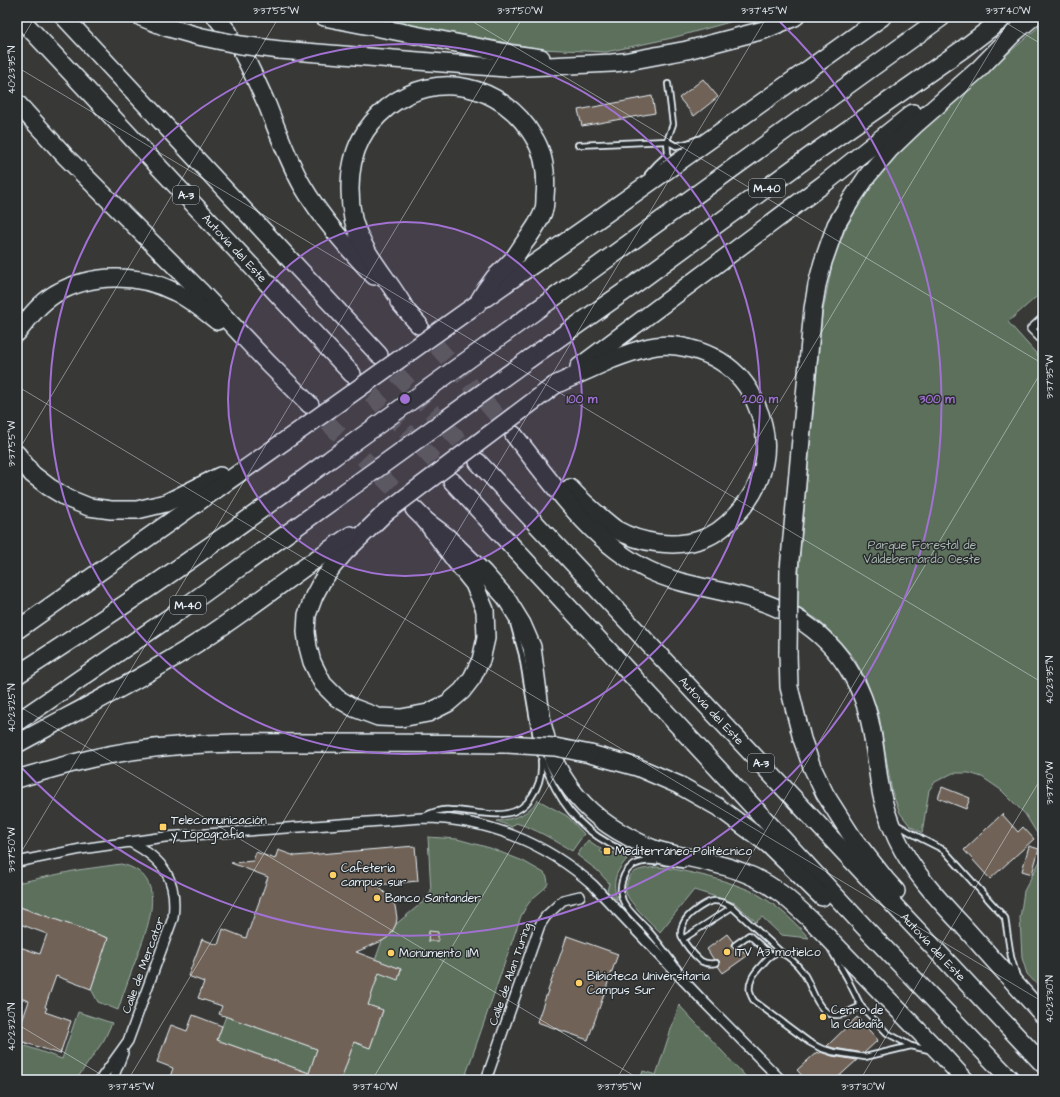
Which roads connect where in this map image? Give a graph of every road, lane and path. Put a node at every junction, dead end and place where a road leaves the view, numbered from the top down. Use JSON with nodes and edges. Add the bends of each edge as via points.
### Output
{"nodes":[{"id":1,"x":19,"y":17,"type":"edge"},
{"id":2,"x":64,"y":17,"type":"edge"},
{"id":3,"x":141,"y":17,"type":"edge"},
{"id":4,"x":216,"y":17,"type":"edge"},
{"id":5,"x":324,"y":17,"type":"edge"},
{"id":6,"x":795,"y":17,"type":"edge"},
{"id":7,"x":882,"y":17,"type":"edge"},
{"id":8,"x":942,"y":17,"type":"edge"},
{"id":9,"x":1005,"y":17,"type":"edge"},
{"id":10,"x":1033,"y":17,"type":"edge"},
{"id":11,"x":229,"y":33,"type":"dead end"},
{"id":12,"x":1013,"y":34,"type":"junction"},
{"id":13,"x":243,"y":54,"type":"dead end"},
{"id":14,"x":623,"y":62,"type":"junction"},
{"id":15,"x":668,"y":84,"type":"dead end"},
{"id":16,"x":17,"y":103,"type":"edge"},
{"id":17,"x":734,"y":122,"type":"junction"},
{"id":18,"x":708,"y":134,"type":"dead end"},
{"id":19,"x":702,"y":137,"type":"dead end"},
{"id":20,"x":666,"y":141,"type":"junction"},
{"id":21,"x":578,"y":145,"type":"dead end"},
{"id":22,"x":629,"y":197,"type":"junction"},
{"id":23,"x":476,"y":304,"type":"junction"},
{"id":24,"x":406,"y":310,"type":"junction"},
{"id":25,"x":1043,"y":318,"type":"edge"},
{"id":26,"x":419,"y":325,"type":"tunnel mouth"},
{"id":27,"x":17,"y":333,"type":"edge"},
{"id":28,"x":1043,"y":341,"type":"edge"},
{"id":29,"x":379,"y":355,"type":"tunnel mouth"},
{"id":30,"x":268,"y":363,"type":"junction"},
{"id":31,"x":352,"y":374,"type":"tunnel mouth"},
{"id":32,"x":555,"y":385,"type":"junction"},
{"id":33,"x":310,"y":405,"type":"tunnel mouth"},
{"id":34,"x":303,"y":428,"type":"junction"},
{"id":35,"x":17,"y":454,"type":"edge"},
{"id":36,"x":478,"y":462,"type":"tunnel mouth"},
{"id":37,"x":452,"y":481,"type":"tunnel mouth"},
{"id":38,"x":414,"y":509,"type":"tunnel mouth"},
{"id":39,"x":385,"y":513,"type":"junction"},
{"id":40,"x":426,"y":521,"type":"junction"},
{"id":41,"x":506,"y":598,"type":"junction"},
{"id":42,"x":17,"y":630,"type":"edge"},
{"id":43,"x":17,"y":676,"type":"edge"},
{"id":44,"x":17,"y":722,"type":"edge"},
{"id":45,"x":546,"y":738,"type":"dead end"},
{"id":46,"x":17,"y":744,"type":"edge"},
{"id":47,"x":547,"y":758,"type":"junction"},
{"id":48,"x":17,"y":779,"type":"edge"},
{"id":49,"x":422,"y":818,"type":"junction"},
{"id":50,"x":888,"y":820,"type":"junction"},
{"id":51,"x":130,"y":842,"type":"junction"},
{"id":52,"x":17,"y":862,"type":"edge"},
{"id":53,"x":666,"y":862,"type":"junction"},
{"id":54,"x":690,"y":866,"type":"dead end"},
{"id":55,"x":713,"y":869,"type":"dead end"},
{"id":56,"x":743,"y":873,"type":"junction"},
{"id":57,"x":580,"y":896,"type":"dead end"},
{"id":58,"x":732,"y":907,"type":"junction"},
{"id":59,"x":816,"y":925,"type":"junction"},
{"id":60,"x":868,"y":931,"type":"junction"},
{"id":61,"x":682,"y":939,"type":"junction"},
{"id":62,"x":735,"y":945,"type":"dead end"},
{"id":63,"x":783,"y":954,"type":"junction"},
{"id":64,"x":772,"y":955,"type":"junction"},
{"id":65,"x":716,"y":963,"type":"dead end"},
{"id":66,"x":1021,"y":990,"type":"junction"},
{"id":67,"x":703,"y":1001,"type":"junction"},
{"id":68,"x":861,"y":1006,"type":"junction"},
{"id":69,"x":1043,"y":1015,"type":"edge"},
{"id":70,"x":128,"y":1041,"type":"junction"},
{"id":71,"x":911,"y":1046,"type":"junction"},
{"id":72,"x":1043,"y":1047,"type":"edge"},
{"id":73,"x":944,"y":1057,"type":"junction"},
{"id":74,"x":1043,"y":1064,"type":"edge"},
{"id":75,"x":100,"y":1080,"type":"edge"},
{"id":76,"x":114,"y":1080,"type":"edge"},
{"id":77,"x":486,"y":1080,"type":"edge"},
{"id":78,"x":781,"y":1080,"type":"edge"},
{"id":79,"x":965,"y":1080,"type":"edge"},
{"id":80,"x":1011,"y":1080,"type":"edge"}],
"edges":[{"from":1,"to":31,"type":"highway","name":"Autovía del Este","number":"A-3"},
{"from":2,"to":29,"type":"highway","number":"A-3"},
{"from":3,"to":14,"type":"highway","bridge":true,"via":[[198,36],[280,50],[506,68]]},
{"from":4,"to":11,"type":"highway"},
{"from":5,"to":14,"type":"highway","via":[[512,54]]},
{"from":6,"to":14,"type":"highway","via":[[764,30],[687,50]]},
{"from":7,"to":17,"type":"highway"},
{"from":8,"to":43,"type":"highway","bridge":true,"via":[[202,552]]},
{"from":9,"to":44,"type":"highway","number":"M-40","bridge":true,"via":[[182,610]]},
{"from":10,"to":12,"type":"highway"},
{"from":12,"to":32,"type":"highway","via":[[974,62],[825,184]]},
{"from":12,"to":72,"type":"highway","bridge":true,"via":[[980,69],[890,149],[868,175],[836,225],[823,262],[813,309],[789,570],[788,652],[790,687],[802,739],[825,794],[853,838],[886,880]]},
{"from":13,"to":24,"type":"highway","via":[[302,184],[322,215],[352,252]]},
{"from":15,"to":20,"type":"lane","via":[[673,124]]},
{"from":16,"to":30,"type":"highway","via":[[66,157]]},
{"from":17,"to":18,"type":"lane"},
{"from":17,"to":22,"type":"highway"},
{"from":19,"to":20,"type":"lane","via":[[676,146]]},
{"from":20,"to":21,"type":"lane"},
{"from":20,"to":22,"type":"lane","via":[[668,154]]},
{"from":22,"to":23,"type":"highway"},
{"from":23,"to":24,"type":"highway","via":[[537,226],[544,209],[546,175],[544,159],[537,142],[512,110],[483,92],[450,85],[414,92],[383,111],[370,124],[361,139],[350,176],[353,218],[361,239]]},
{"from":23,"to":34,"type":"highway","bridge":true},
{"from":24,"to":26,"type":"highway"},
{"from":25,"to":28,"type":"street","via":[[1032,329]]},
{"from":27,"to":30,"type":"highway","via":[[34,312],[54,295],[72,286],[116,277],[136,279],[155,284],[190,300]]},
{"from":30,"to":33,"type":"highway"},
{"from":32,"to":39,"type":"highway","bridge":true},
{"from":32,"to":50,"type":"highway","via":[[637,350],[657,345],[681,346],[700,351],[726,365],[747,387],[762,415],[766,433],[764,466],[752,494],[742,509],[716,533],[699,540],[660,543],[638,539],[621,532],[584,503],[554,471],[514,435],[583,520],[599,537],[632,562],[670,579],[758,600],[778,608],[801,621],[828,643],[844,663],[860,692],[869,717]]},
{"from":34,"to":35,"type":"highway","via":[[166,503],[137,510],[89,507],[69,499],[32,474]]},
{"from":34,"to":42,"type":"highway"},
{"from":36,"to":74,"type":"highway","name":"Autovía del Este","number":"A-3"},
{"from":37,"to":60,"type":"highway"},
{"from":38,"to":40,"type":"highway"},
{"from":39,"to":40,"type":"highway","via":[[345,552],[322,581],[307,615],[306,632],[312,662],[323,684],[337,698],[378,717],[401,718],[428,713],[448,703],[472,678],[483,652],[486,610],[474,584]]},
{"from":39,"to":46,"type":"highway","via":[[202,640]]},
{"from":40,"to":41,"type":"highway","via":[[446,536]]},
{"from":41,"to":45,"type":"highway","via":[[532,647]]},
{"from":41,"to":47,"type":"lane","via":[[522,655],[535,737]]},
{"from":47,"to":49,"type":"lane","via":[[541,768],[536,791],[529,802],[520,809],[504,815],[449,810],[433,812]]},
{"from":47,"to":53,"type":"lane","via":[[554,786],[562,801],[590,831],[624,850]]},
{"from":47,"to":56,"type":"highway","via":[[582,802],[603,822],[617,831],[654,849]]},
{"from":48,"to":60,"type":"highway","bridge":true,"via":[[108,755],[151,748],[205,744],[507,744],[555,747],[637,767],[679,785],[718,807],[769,845],[826,901]]},
{"from":49,"to":51,"type":"street","via":[[165,837]]},
{"from":49,"to":67,"type":"street","via":[[475,823],[502,831],[523,839],[567,864],[593,885]]},
{"from":50,"to":66,"type":"highway","via":[[908,860],[934,894]]},
{"from":50,"to":66,"type":"lane","via":[[944,850],[1005,918],[1011,957]]},
{"from":51,"to":52,"type":"street","via":[[81,848]]},
{"from":51,"to":70,"type":"street","name":"Calle de Mercator","via":[[148,852],[163,866],[170,879],[175,904],[173,918]]},
{"from":53,"to":54,"type":"lane"},
{"from":53,"to":67,"type":"lane","via":[[648,861],[635,864],[624,876],[621,892],[624,902]]},
{"from":55,"to":56,"type":"lane"},
{"from":56,"to":59,"type":"highway","via":[[781,893]]},
{"from":57,"to":77,"type":"street","name":"Calle de Alan Turing","via":[[563,900],[540,925]]},
{"from":58,"to":61,"type":"lane"},
{"from":58,"to":61,"type":"lane","via":[[723,902],[707,903],[685,920],[682,926]]},
{"from":58,"to":63,"type":"lane"},
{"from":59,"to":68,"type":"lane"},
{"from":59,"to":73,"type":"highway"},
{"from":60,"to":80,"type":"highway"},
{"from":61,"to":65,"type":"lane","via":[[702,962]]},
{"from":62,"to":64,"type":"lane","via":[[749,935]]},
{"from":63,"to":64,"type":"lane"},
{"from":63,"to":68,"type":"lane","via":[[802,971],[824,1011],[840,1016]]},
{"from":64,"to":71,"type":"lane","via":[[752,978],[750,995],[754,1001],[809,1042],[833,1052],[865,1058]]},
{"from":66,"to":69,"type":"highway"},
{"from":67,"to":78,"type":"street"},
{"from":68,"to":71,"type":"lane","via":[[887,1033]]},
{"from":70,"to":75,"type":"street","name":"Calle de Mercator"},
{"from":70,"to":76,"type":"street"},
{"from":71,"to":73,"type":"lane"},
{"from":73,"to":79,"type":"highway"}]}
